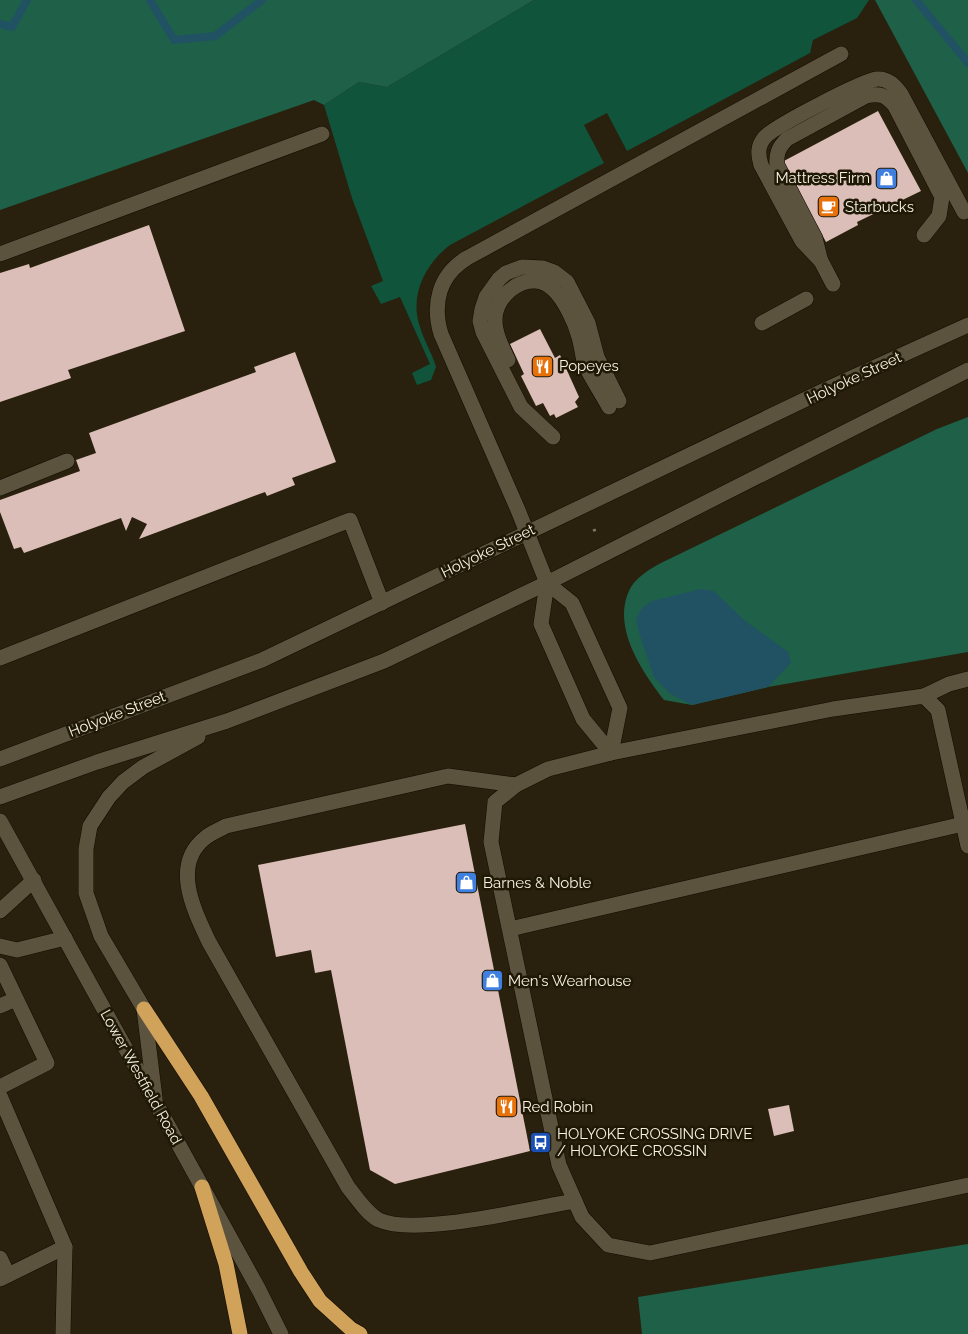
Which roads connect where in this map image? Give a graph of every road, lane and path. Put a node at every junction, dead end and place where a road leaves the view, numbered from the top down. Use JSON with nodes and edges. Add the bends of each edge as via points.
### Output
{"nodes":[{"id":1,"x":841,"y":54,"type":"dead end"},
{"id":2,"x":322,"y":134,"type":"dead end"},
{"id":3,"x":964,"y":212,"type":"dead end"},
{"id":4,"x":924,"y":235,"type":"dead end"},
{"id":5,"x":0,"y":254,"type":"edge"},
{"id":6,"x":821,"y":261,"type":"junction"},
{"id":7,"x":833,"y":284,"type":"dead end"},
{"id":8,"x":806,"y":299,"type":"dead end"},
{"id":9,"x":762,"y":323,"type":"dead end"},
{"id":10,"x":968,"y":325,"type":"edge"},
{"id":11,"x":968,"y":370,"type":"edge"},
{"id":12,"x":614,"y":404,"type":"dead end"},
{"id":13,"x":553,"y":437,"type":"dead end"},
{"id":14,"x":67,"y":462,"type":"dead end"},
{"id":15,"x":0,"y":488,"type":"edge"},
{"id":16,"x":594,"y":529,"type":"dead end"},
{"id":17,"x":526,"y":532,"type":"junction"},
{"id":18,"x":596,"y":535,"type":"dead end"},
{"id":19,"x":547,"y":583,"type":"junction"},
{"id":20,"x":382,"y":603,"type":"junction"},
{"id":21,"x":0,"y":658,"type":"edge"},
{"id":22,"x":968,"y":679,"type":"edge"},
{"id":23,"x":924,"y":696,"type":"junction"},
{"id":24,"x":227,"y":721,"type":"junction"},
{"id":25,"x":611,"y":753,"type":"junction"},
{"id":26,"x":0,"y":759,"type":"edge"},
{"id":27,"x":516,"y":785,"type":"junction"},
{"id":28,"x":0,"y":797,"type":"edge"},
{"id":29,"x":0,"y":821,"type":"edge"},
{"id":30,"x":963,"y":824,"type":"junction"},
{"id":31,"x":968,"y":846,"type":"edge"},
{"id":32,"x":34,"y":880,"type":"junction"},
{"id":33,"x":0,"y":910,"type":"edge"},
{"id":34,"x":510,"y":929,"type":"junction"},
{"id":35,"x":64,"y":938,"type":"junction"},
{"id":36,"x":0,"y":946,"type":"edge"},
{"id":37,"x":0,"y":965,"type":"edge"},
{"id":38,"x":16,"y":999,"type":"junction"},
{"id":39,"x":0,"y":1006,"type":"edge"},
{"id":40,"x":144,"y":1009,"type":"junction"},
{"id":41,"x":0,"y":1087,"type":"edge"},
{"id":42,"x":0,"y":1096,"type":"edge"},
{"id":43,"x":156,"y":1106,"type":"junction"},
{"id":44,"x":968,"y":1185,"type":"edge"},
{"id":45,"x":202,"y":1187,"type":"junction"},
{"id":46,"x":575,"y":1200,"type":"junction"},
{"id":47,"x":65,"y":1247,"type":"junction"},
{"id":48,"x":0,"y":1258,"type":"edge"},
{"id":49,"x":4,"y":1277,"type":"edge"},
{"id":50,"x":64,"y":1334,"type":"edge"},
{"id":51,"x":240,"y":1334,"type":"edge"},
{"id":52,"x":281,"y":1334,"type":"edge"},
{"id":53,"x":360,"y":1334,"type":"edge"}],
"edges":[{"from":1,"to":17,"type":"street","via":[[467,258],[444,279],[436,315],[441,334]]},
{"from":2,"to":5,"type":"street"},
{"from":3,"to":6,"type":"street","via":[[896,87],[883,80],[868,81],[772,131],[759,145],[761,165],[802,241]]},
{"from":4,"to":6,"type":"street","via":[[939,216],[942,197],[889,98],[875,94],[866,96],[787,138],[776,156],[777,165],[815,238]]},
{"from":6,"to":7,"type":"street"},
{"from":8,"to":9,"type":"street"},
{"from":10,"to":17,"type":"street","name":"Holyoke Street"},
{"from":11,"to":19,"type":"street"},
{"from":12,"to":13,"type":"street","via":[[596,357],[588,323],[567,282],[543,268],[522,267],[506,273],[486,297],[480,322],[521,407]]},
{"from":14,"to":15,"type":"street"},
{"from":16,"to":18,"type":"path"},
{"from":17,"to":19,"type":"street"},
{"from":17,"to":20,"type":"street","name":"Holyoke Street"},
{"from":19,"to":24,"type":"street","via":[[384,661]]},
{"from":19,"to":25,"type":"street","via":[[541,624],[583,719]]},
{"from":19,"to":25,"type":"street","via":[[572,603],[620,708]]},
{"from":20,"to":21,"type":"street","via":[[350,520]]},
{"from":20,"to":26,"type":"street","name":"Holyoke Street","via":[[233,672]]},
{"from":22,"to":23,"type":"street"},
{"from":23,"to":25,"type":"street","via":[[833,709]]},
{"from":23,"to":30,"type":"street","via":[[938,710]]},
{"from":24,"to":28,"type":"street"},
{"from":24,"to":40,"type":"street","via":[[123,782],[90,826],[84,871],[86,893],[101,936]]},
{"from":25,"to":27,"type":"street","via":[[548,769]]},
{"from":27,"to":34,"type":"street","via":[[495,802],[491,842]]},
{"from":27,"to":46,"type":"street","via":[[448,776],[226,826],[205,838],[192,853],[186,875],[194,908],[209,942],[348,1187],[378,1219],[400,1226],[425,1226]]},
{"from":29,"to":32,"type":"street","name":"Lower Westfield Road"},
{"from":30,"to":31,"type":"street"},
{"from":30,"to":34,"type":"street"},
{"from":32,"to":33,"type":"street"},
{"from":32,"to":35,"type":"street","name":"Lower Westfield Road"},
{"from":34,"to":46,"type":"street","via":[[559,1166]]},
{"from":35,"to":36,"type":"street","via":[[17,950]]},
{"from":35,"to":43,"type":"street","name":"Lower Westfield Road"},
{"from":37,"to":38,"type":"street"},
{"from":38,"to":39,"type":"street"},
{"from":38,"to":41,"type":"street","via":[[46,1063]]},
{"from":40,"to":43,"type":"street"},
{"from":40,"to":53,"type":"highway","via":[[201,1096],[320,1301],[350,1329]]},
{"from":42,"to":47,"type":"street"},
{"from":43,"to":45,"type":"street","name":"Lower Westfield Road"},
{"from":44,"to":46,"type":"street","via":[[650,1254],[608,1245],[582,1217]]},
{"from":45,"to":51,"type":"highway","via":[[226,1264]]},
{"from":45,"to":52,"type":"street","name":"Lower Westfield Road"},
{"from":47,"to":49,"type":"street"},
{"from":47,"to":50,"type":"street"},
{"from":48,"to":49,"type":"street"}]}
